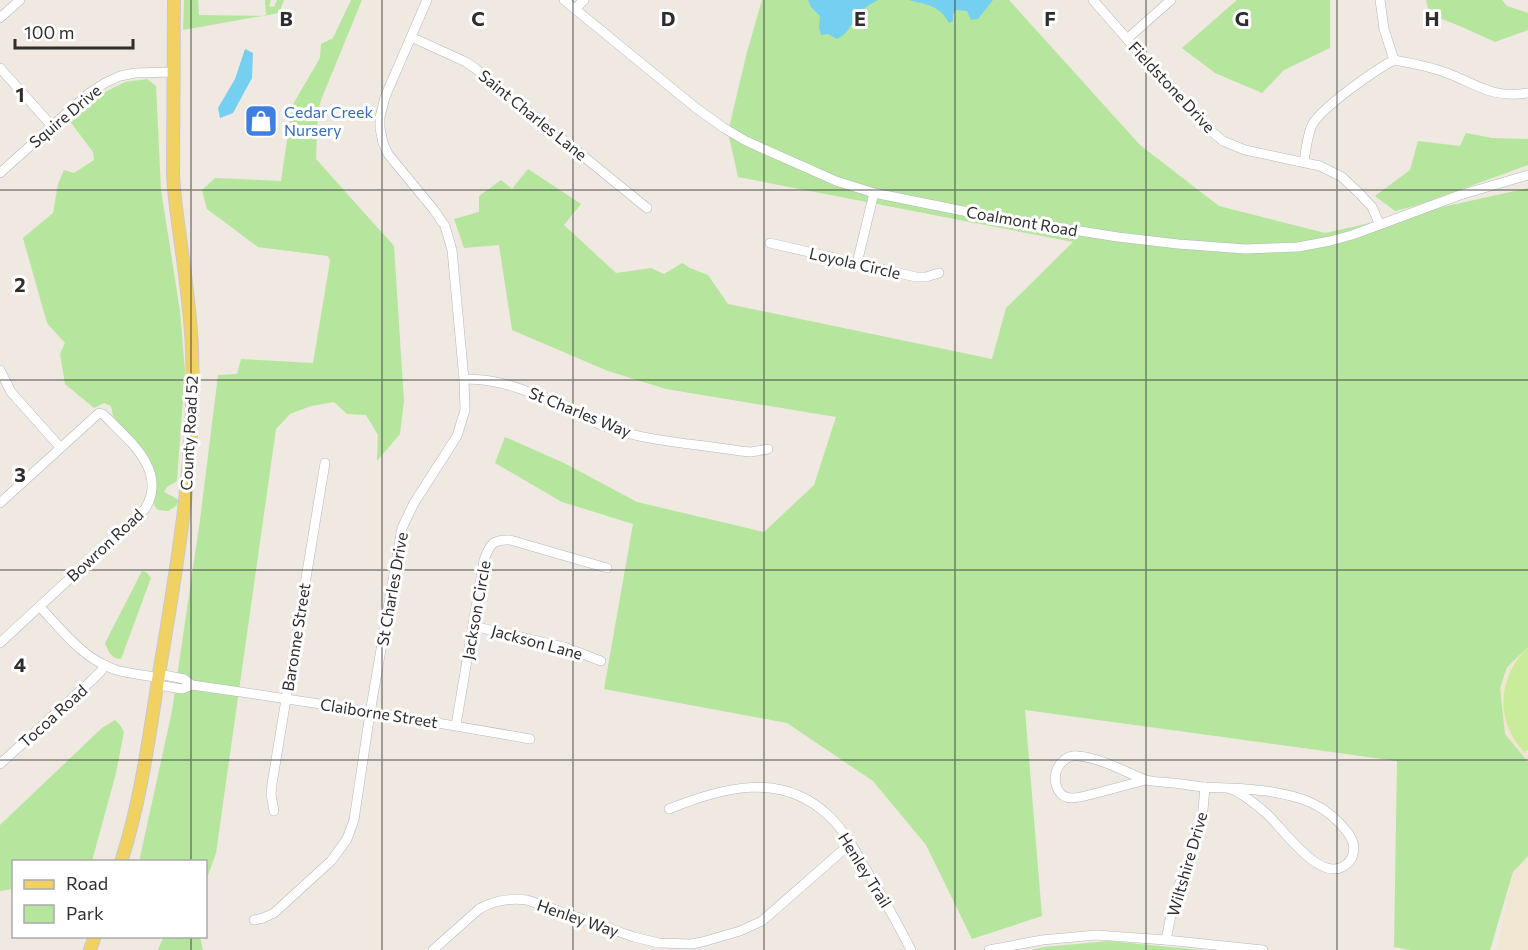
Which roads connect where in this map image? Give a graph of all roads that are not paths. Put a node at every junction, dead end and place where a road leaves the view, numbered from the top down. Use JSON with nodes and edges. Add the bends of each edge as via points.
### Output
{"nodes":[{"id":1,"x":20,"y":0,"type":"edge"},
{"id":2,"x":174,"y":0,"type":"edge"},
{"id":3,"x":427,"y":0,"type":"edge"},
{"id":4,"x":564,"y":0,"type":"edge"},
{"id":5,"x":584,"y":0,"type":"edge"},
{"id":6,"x":1093,"y":0,"type":"edge"},
{"id":7,"x":1171,"y":0,"type":"edge"},
{"id":8,"x":1380,"y":0,"type":"edge"},
{"id":9,"x":575,"y":9,"type":"junction"},
{"id":10,"x":0,"y":18,"type":"edge"},
{"id":11,"x":411,"y":37,"type":"junction"},
{"id":12,"x":1127,"y":39,"type":"junction"},
{"id":13,"x":1394,"y":60,"type":"junction"},
{"id":14,"x":0,"y":68,"type":"edge"},
{"id":15,"x":174,"y":72,"type":"junction"},
{"id":16,"x":1528,"y":93,"type":"edge"},
{"id":17,"x":52,"y":126,"type":"junction"},
{"id":18,"x":1304,"y":162,"type":"junction"},
{"id":19,"x":0,"y":173,"type":"edge"},
{"id":20,"x":1528,"y":175,"type":"edge"},
{"id":21,"x":874,"y":193,"type":"junction"},
{"id":22,"x":647,"y":208,"type":"dead end"},
{"id":23,"x":1380,"y":225,"type":"junction"},
{"id":24,"x":770,"y":243,"type":"dead end"},
{"id":25,"x":857,"y":263,"type":"junction"},
{"id":26,"x":939,"y":273,"type":"dead end"},
{"id":27,"x":0,"y":370,"type":"edge"},
{"id":28,"x":464,"y":379,"type":"junction"},
{"id":29,"x":60,"y":447,"type":"junction"},
{"id":30,"x":768,"y":449,"type":"dead end"},
{"id":31,"x":325,"y":463,"type":"dead end"},
{"id":32,"x":0,"y":503,"type":"edge"},
{"id":33,"x":607,"y":568,"type":"dead end"},
{"id":34,"x":40,"y":607,"type":"junction"},
{"id":35,"x":473,"y":626,"type":"junction"},
{"id":36,"x":0,"y":643,"type":"edge"},
{"id":37,"x":601,"y":661,"type":"dead end"},
{"id":38,"x":105,"y":665,"type":"junction"},
{"id":39,"x":159,"y":679,"type":"junction"},
{"id":40,"x":286,"y":698,"type":"junction"},
{"id":41,"x":370,"y":712,"type":"junction"},
{"id":42,"x":456,"y":725,"type":"junction"},
{"id":43,"x":530,"y":739,"type":"dead end"},
{"id":44,"x":0,"y":764,"type":"edge"},
{"id":45,"x":1146,"y":780,"type":"dead end"},
{"id":46,"x":1205,"y":787,"type":"junction"},
{"id":47,"x":1230,"y":788,"type":"junction"},
{"id":48,"x":669,"y":809,"type":"dead end"},
{"id":49,"x":274,"y":811,"type":"dead end"},
{"id":50,"x":850,"y":843,"type":"junction"},
{"id":51,"x":121,"y":860,"type":"edge"},
{"id":52,"x":254,"y":920,"type":"dead end"},
{"id":53,"x":1166,"y":940,"type":"junction"},
{"id":54,"x":433,"y":950,"type":"edge"},
{"id":55,"x":911,"y":950,"type":"edge"},
{"id":56,"x":989,"y":950,"type":"edge"},
{"id":57,"x":1263,"y":950,"type":"edge"}],
"edges":[{"from":1,"to":10,"type":"street"},
{"from":2,"to":15,"type":"main road","name":"County Road 52"},
{"from":3,"to":11,"type":"street","name":"St Charles Drive"},
{"from":4,"to":9,"type":"street","name":"Coalmont Road"},
{"from":5,"to":9,"type":"street"},
{"from":6,"to":12,"type":"street","name":"Fieldstone Drive"},
{"from":7,"to":12,"type":"street"},
{"from":8,"to":13,"type":"street"},
{"from":9,"to":21,"type":"street","name":"Coalmont Road","via":[[724,128],[766,151]]},
{"from":11,"to":22,"type":"street","name":"Saint Charles Lane","via":[[476,69]]},
{"from":11,"to":28,"type":"street","name":"St Charles Drive","via":[[382,107],[382,138],[388,154],[447,231]]},
{"from":12,"to":18,"type":"street","name":"Fieldstone Drive","via":[[1198,120],[1223,141],[1245,150]]},
{"from":13,"to":16,"type":"street","via":[[1444,72],[1492,92]]},
{"from":13,"to":18,"type":"street","via":[[1376,69],[1323,111],[1307,138]]},
{"from":14,"to":17,"type":"street"},
{"from":15,"to":17,"type":"street","name":"Squire Drive","via":[[135,73],[105,82]]},
{"from":15,"to":39,"type":"main road","name":"County Road 52","via":[[173,176],[192,372],[184,512]]},
{"from":17,"to":19,"type":"street","name":"Squire Drive"},
{"from":18,"to":23,"type":"street","name":"Fieldstone Drive","via":[[1342,177],[1372,207]]},
{"from":20,"to":23,"type":"street","name":"Coalmont Road"},
{"from":21,"to":23,"type":"street","name":"Coalmont Road","via":[[1077,231],[1226,249],[1298,247]]},
{"from":21,"to":25,"type":"street"},
{"from":24,"to":25,"type":"street","name":"Loyola Circle"},
{"from":25,"to":26,"type":"street","name":"Loyola Circle","via":[[916,277]]},
{"from":27,"to":29,"type":"street","via":[[11,392]]},
{"from":28,"to":30,"type":"street","name":"St Charles Way","via":[[531,392],[630,434],[740,451]]},
{"from":28,"to":41,"type":"street","name":"St Charles Drive","via":[[465,410],[457,436],[402,528]]},
{"from":29,"to":32,"type":"street","name":"Bowron Road"},
{"from":29,"to":34,"type":"street","name":"Bowron Road","via":[[102,412],[147,462],[152,490],[147,506],[134,521]]},
{"from":31,"to":40,"type":"street","name":"Baronne Street"},
{"from":33,"to":35,"type":"street","name":"Jackson Circle","via":[[510,540],[494,542],[484,560]]},
{"from":34,"to":36,"type":"street"},
{"from":34,"to":38,"type":"street","name":"Claiborne Street","via":[[76,646]]},
{"from":35,"to":37,"type":"street","name":"Jackson Lane","via":[[564,647]]},
{"from":35,"to":42,"type":"street","name":"Jackson Circle"},
{"from":38,"to":39,"type":"street","name":"Claiborne Street"},
{"from":38,"to":44,"type":"street","name":"Tocoa Road"},
{"from":39,"to":40,"type":"street","name":"Claiborne Street","via":[[182,689],[192,685]]},
{"from":39,"to":51,"type":"main road","name":"County Road 52","via":[[140,793]]},
{"from":40,"to":41,"type":"street","name":"Claiborne Street"},
{"from":40,"to":49,"type":"street","name":"Baronne Street","via":[[272,784]]},
{"from":41,"to":42,"type":"street","name":"Claiborne Street"},
{"from":41,"to":52,"type":"street","name":"St Charles Drive","via":[[350,833],[331,861],[274,913]]},
{"from":42,"to":43,"type":"street","name":"Claiborne Street"},
{"from":45,"to":46,"type":"street","via":[[1070,798],[1058,789],[1055,776],[1062,762],[1075,755],[1146,780]]},
{"from":46,"to":47,"type":"street"},
{"from":46,"to":53,"type":"street","name":"Wiltshire Drive","via":[[1202,822],[1175,896]]},
{"from":47,"to":47,"type":"street","via":[[1294,796],[1328,812],[1354,843],[1352,860],[1337,869],[1311,860],[1258,807]]},
{"from":48,"to":50,"type":"street","name":"Henley Trail","via":[[722,791],[782,789],[821,809]]},
{"from":50,"to":54,"type":"street","name":"Henley Way","via":[[762,921],[713,940],[659,943],[518,899],[487,904]]},
{"from":50,"to":55,"type":"street","name":"Henley Trail"},
{"from":53,"to":56,"type":"street","via":[[1096,935]]},
{"from":53,"to":57,"type":"street"}]}
